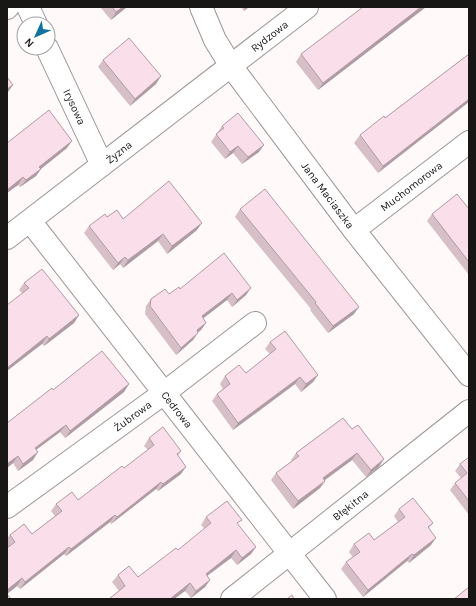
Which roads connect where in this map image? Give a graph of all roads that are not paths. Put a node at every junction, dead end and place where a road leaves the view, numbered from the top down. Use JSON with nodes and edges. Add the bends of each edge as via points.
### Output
{"nodes":[{"id":1,"x":201,"y":7,"type":"edge"},
{"id":2,"x":307,"y":7,"type":"edge"},
{"id":3,"x":51,"y":56,"type":"edge"},
{"id":4,"x":232,"y":66,"type":"junction"},
{"id":5,"x":469,"y":142,"type":"edge"},
{"id":6,"x":102,"y":165,"type":"junction"},
{"id":7,"x":30,"y":221,"type":"junction"},
{"id":8,"x":354,"y":230,"type":"junction"},
{"id":9,"x":7,"y":238,"type":"edge"},
{"id":10,"x":255,"y":323,"type":"dead end"},
{"id":11,"x":469,"y":376,"type":"edge"},
{"id":12,"x":164,"y":393,"type":"junction"},
{"id":13,"x":469,"y":412,"type":"edge"},
{"id":14,"x":7,"y":507,"type":"edge"},
{"id":15,"x":290,"y":554,"type":"junction"},
{"id":16,"x":232,"y":599,"type":"edge"},
{"id":17,"x":325,"y":599,"type":"edge"}],
"edges":[{"from":1,"to":4,"type":"street","name":"Jana Maciaszka","via":[[215,40]]},
{"from":2,"to":4,"type":"street","name":"Rydzowa"},
{"from":3,"to":6,"type":"street","name":"Irysowa"},
{"from":4,"to":6,"type":"street","name":"Żyzna"},
{"from":4,"to":8,"type":"street","name":"Jana Maciaszka"},
{"from":5,"to":8,"type":"street","name":"Muchomorowa"},
{"from":6,"to":7,"type":"street","name":"Żyzna"},
{"from":7,"to":9,"type":"street","name":"Żyzna"},
{"from":7,"to":12,"type":"street","name":"Cedrowa"},
{"from":8,"to":11,"type":"street","name":"Jana Maciaszka"},
{"from":10,"to":12,"type":"street","name":"Żubrowa"},
{"from":12,"to":14,"type":"street","name":"Żubrowa"},
{"from":12,"to":15,"type":"street","name":"Cedrowa"},
{"from":13,"to":15,"type":"street","name":"Błękitna"},
{"from":15,"to":16,"type":"street","name":"Błękitna"},
{"from":15,"to":17,"type":"street","name":"Cedrowa"}]}
